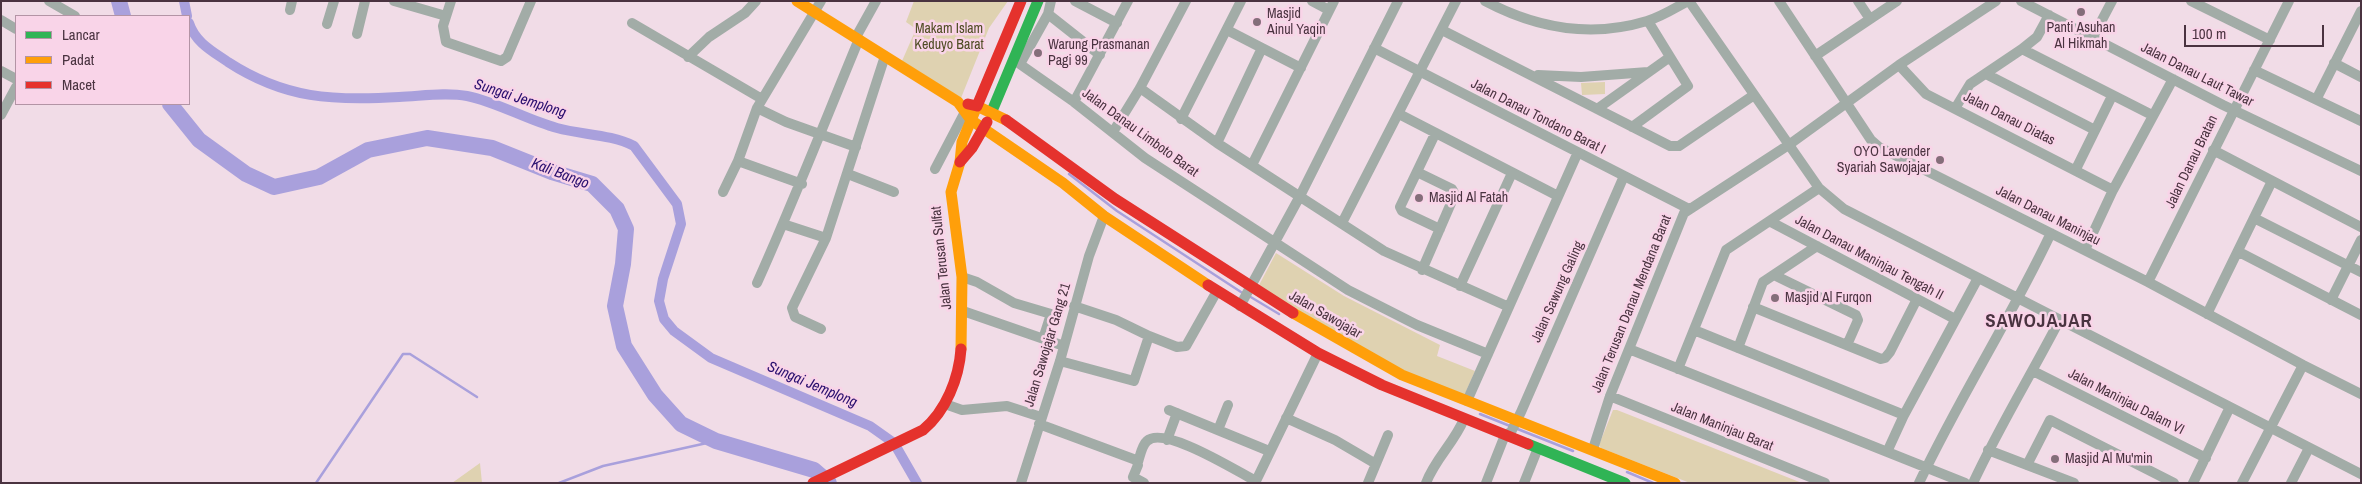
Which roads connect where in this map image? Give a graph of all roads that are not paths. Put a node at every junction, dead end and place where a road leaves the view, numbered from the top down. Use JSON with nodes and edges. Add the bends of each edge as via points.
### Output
{"nodes":[{"id":1,"x":49,"y":1,"type":"edge"},
{"id":2,"x":334,"y":1,"type":"edge"},
{"id":3,"x":365,"y":1,"type":"edge"},
{"id":4,"x":394,"y":1,"type":"edge"},
{"id":5,"x":451,"y":1,"type":"edge"},
{"id":6,"x":531,"y":1,"type":"edge"},
{"id":7,"x":756,"y":1,"type":"edge"},
{"id":8,"x":797,"y":1,"type":"edge"},
{"id":9,"x":821,"y":1,"type":"edge"},
{"id":10,"x":876,"y":1,"type":"edge"},
{"id":11,"x":1021,"y":1,"type":"edge"},
{"id":12,"x":1038,"y":1,"type":"edge"},
{"id":13,"x":1051,"y":1,"type":"edge"},
{"id":14,"x":1075,"y":1,"type":"edge"},
{"id":15,"x":1128,"y":1,"type":"edge"},
{"id":16,"x":1186,"y":1,"type":"edge"},
{"id":17,"x":1241,"y":1,"type":"edge"},
{"id":18,"x":1312,"y":1,"type":"edge"},
{"id":19,"x":1398,"y":1,"type":"edge"},
{"id":20,"x":1456,"y":1,"type":"edge"},
{"id":21,"x":1485,"y":1,"type":"edge"},
{"id":22,"x":1689,"y":1,"type":"edge"},
{"id":23,"x":1779,"y":1,"type":"edge"},
{"id":24,"x":1858,"y":1,"type":"edge"},
{"id":25,"x":1896,"y":1,"type":"edge"},
{"id":26,"x":1996,"y":1,"type":"edge"},
{"id":27,"x":2021,"y":1,"type":"edge"},
{"id":28,"x":2112,"y":1,"type":"edge"},
{"id":29,"x":2191,"y":1,"type":"edge"},
{"id":30,"x":2289,"y":1,"type":"edge"},
{"id":31,"x":1332,"y":6,"type":"edge"},
{"id":32,"x":813,"y":11,"type":"junction"},
{"id":33,"x":2361,"y":11,"type":"edge"},
{"id":34,"x":1018,"y":13,"type":"junction"},
{"id":35,"x":1048,"y":14,"type":"junction"},
{"id":36,"x":73,"y":15,"type":"edge"},
{"id":37,"x":2049,"y":15,"type":"junction"},
{"id":38,"x":446,"y":16,"type":"junction"},
{"id":39,"x":1031,"y":18,"type":"junction"},
{"id":40,"x":1870,"y":18,"type":"junction"},
{"id":41,"x":1,"y":20,"type":"edge"},
{"id":42,"x":1648,"y":21,"type":"junction"},
{"id":43,"x":632,"y":23,"type":"dead end"},
{"id":44,"x":1117,"y":23,"type":"junction"},
{"id":45,"x":327,"y":24,"type":"dead end"},
{"id":46,"x":15,"y":28,"type":"edge"},
{"id":47,"x":1226,"y":30,"type":"junction"},
{"id":48,"x":1442,"y":30,"type":"junction"},
{"id":49,"x":2356,"y":30,"type":"edge"},
{"id":50,"x":357,"y":34,"type":"dead end"},
{"id":51,"x":858,"y":38,"type":"junction"},
{"id":52,"x":2093,"y":38,"type":"junction"},
{"id":53,"x":2270,"y":40,"type":"junction"},
{"id":54,"x":1262,"y":48,"type":"junction"},
{"id":55,"x":1374,"y":48,"type":"junction"},
{"id":56,"x":2022,"y":49,"type":"junction"},
{"id":57,"x":1100,"y":55,"type":"junction"},
{"id":58,"x":885,"y":56,"type":"junction"},
{"id":59,"x":1815,"y":56,"type":"junction"},
{"id":60,"x":688,"y":57,"type":"junction"},
{"id":61,"x":1670,"y":57,"type":"junction"},
{"id":62,"x":1017,"y":62,"type":"junction"},
{"id":63,"x":2334,"y":63,"type":"junction"},
{"id":64,"x":1899,"y":65,"type":"junction"},
{"id":65,"x":1301,"y":68,"type":"junction"},
{"id":66,"x":2254,"y":70,"type":"junction"},
{"id":67,"x":1,"y":71,"type":"edge"},
{"id":68,"x":1421,"y":72,"type":"junction"},
{"id":69,"x":1648,"y":72,"type":"junction"},
{"id":70,"x":1986,"y":74,"type":"junction"},
{"id":71,"x":1532,"y":75,"type":"junction"},
{"id":72,"x":2361,"y":77,"type":"edge"},
{"id":73,"x":15,"y":78,"type":"edge"},
{"id":74,"x":2173,"y":79,"type":"junction"},
{"id":75,"x":1140,"y":88,"type":"junction"},
{"id":76,"x":15,"y":89,"type":"edge"},
{"id":77,"x":1754,"y":95,"type":"junction"},
{"id":78,"x":2112,"y":96,"type":"junction"},
{"id":79,"x":2317,"y":98,"type":"junction"},
{"id":80,"x":1074,"y":102,"type":"junction"},
{"id":81,"x":760,"y":103,"type":"junction"},
{"id":82,"x":1847,"y":104,"type":"junction"},
{"id":83,"x":1956,"y":107,"type":"junction"},
{"id":84,"x":968,"y":109,"type":"junction"},
{"id":85,"x":1597,"y":109,"type":"junction"},
{"id":86,"x":2233,"y":110,"type":"junction"},
{"id":87,"x":992,"y":111,"type":"junction"},
{"id":88,"x":1399,"y":114,"type":"junction"},
{"id":89,"x":1,"y":115,"type":"edge"},
{"id":90,"x":2152,"y":115,"type":"junction"},
{"id":91,"x":1181,"y":119,"type":"junction"},
{"id":92,"x":2361,"y":121,"type":"edge"},
{"id":93,"x":1632,"y":127,"type":"junction"},
{"id":94,"x":984,"y":130,"type":"junction"},
{"id":95,"x":2095,"y":130,"type":"junction"},
{"id":96,"x":1114,"y":132,"type":"junction"},
{"id":97,"x":1435,"y":134,"type":"junction"},
{"id":98,"x":820,"y":135,"type":"junction"},
{"id":99,"x":1217,"y":143,"type":"junction"},
{"id":100,"x":1790,"y":144,"type":"junction"},
{"id":101,"x":856,"y":147,"type":"junction"},
{"id":102,"x":2213,"y":150,"type":"junction"},
{"id":103,"x":1578,"y":152,"type":"junction"},
{"id":104,"x":738,"y":161,"type":"junction"},
{"id":105,"x":960,"y":162,"type":"junction"},
{"id":106,"x":1252,"y":165,"type":"junction"},
{"id":107,"x":935,"y":169,"type":"dead end"},
{"id":108,"x":2076,"y":170,"type":"junction"},
{"id":109,"x":2361,"y":171,"type":"edge"},
{"id":110,"x":1417,"y":172,"type":"junction"},
{"id":111,"x":1512,"y":173,"type":"junction"},
{"id":112,"x":848,"y":174,"type":"junction"},
{"id":113,"x":1624,"y":176,"type":"junction"},
{"id":114,"x":2272,"y":181,"type":"junction"},
{"id":115,"x":802,"y":184,"type":"junction"},
{"id":116,"x":1819,"y":188,"type":"junction"},
{"id":117,"x":2113,"y":190,"type":"junction"},
{"id":118,"x":723,"y":192,"type":"dead end"},
{"id":119,"x":894,"y":192,"type":"dead end"},
{"id":120,"x":1300,"y":196,"type":"junction"},
{"id":121,"x":1558,"y":196,"type":"junction"},
{"id":122,"x":1689,"y":209,"type":"junction"},
{"id":123,"x":1104,"y":216,"type":"junction"},
{"id":124,"x":2256,"y":219,"type":"junction"},
{"id":125,"x":1771,"y":222,"type":"junction"},
{"id":126,"x":1342,"y":223,"type":"junction"},
{"id":127,"x":783,"y":224,"type":"junction"},
{"id":128,"x":2361,"y":227,"type":"edge"},
{"id":129,"x":1440,"y":229,"type":"junction"},
{"id":130,"x":2050,"y":235,"type":"junction"},
{"id":131,"x":826,"y":238,"type":"junction"},
{"id":132,"x":2361,"y":240,"type":"edge"},
{"id":133,"x":1275,"y":243,"type":"junction"},
{"id":134,"x":1817,"y":246,"type":"junction"},
{"id":135,"x":2085,"y":250,"type":"junction"},
{"id":136,"x":2238,"y":252,"type":"junction"},
{"id":137,"x":2347,"y":265,"type":"junction"},
{"id":138,"x":1422,"y":270,"type":"junction"},
{"id":139,"x":2361,"y":272,"type":"edge"},
{"id":140,"x":1774,"y":275,"type":"junction"},
{"id":141,"x":962,"y":277,"type":"junction"},
{"id":142,"x":1978,"y":278,"type":"junction"},
{"id":143,"x":2148,"y":282,"type":"junction"},
{"id":144,"x":757,"y":283,"type":"dead end"},
{"id":145,"x":1460,"y":286,"type":"junction"},
{"id":146,"x":1217,"y":291,"type":"junction"},
{"id":147,"x":1246,"y":296,"type":"junction"},
{"id":148,"x":2018,"y":298,"type":"junction"},
{"id":149,"x":1917,"y":300,"type":"junction"},
{"id":150,"x":2331,"y":300,"type":"junction"},
{"id":151,"x":1074,"y":306,"type":"junction"},
{"id":152,"x":1509,"y":307,"type":"junction"},
{"id":153,"x":1753,"y":307,"type":"junction"},
{"id":154,"x":963,"y":311,"type":"junction"},
{"id":155,"x":2207,"y":314,"type":"junction"},
{"id":156,"x":2361,"y":315,"type":"edge"},
{"id":157,"x":1955,"y":319,"type":"junction"},
{"id":158,"x":2059,"y":321,"type":"junction"},
{"id":159,"x":821,"y":329,"type":"dead end"},
{"id":160,"x":1694,"y":330,"type":"junction"},
{"id":161,"x":1149,"y":336,"type":"junction"},
{"id":162,"x":1043,"y":339,"type":"junction"},
{"id":163,"x":1848,"y":345,"type":"junction"},
{"id":164,"x":1064,"y":346,"type":"junction"},
{"id":165,"x":1738,"y":348,"type":"junction"},
{"id":166,"x":1629,"y":349,"type":"junction"},
{"id":167,"x":1318,"y":353,"type":"junction"},
{"id":168,"x":1488,"y":354,"type":"junction"},
{"id":169,"x":1060,"y":361,"type":"junction"},
{"id":170,"x":2302,"y":365,"type":"junction"},
{"id":171,"x":1678,"y":369,"type":"junction"},
{"id":172,"x":2033,"y":370,"type":"junction"},
{"id":173,"x":2361,"y":394,"type":"edge"},
{"id":174,"x":1610,"y":396,"type":"junction"},
{"id":175,"x":1444,"y":401,"type":"junction"},
{"id":176,"x":1467,"y":401,"type":"junction"},
{"id":177,"x":945,"y":404,"type":"junction"},
{"id":178,"x":1228,"y":405,"type":"dead end"},
{"id":179,"x":2230,"y":407,"type":"junction"},
{"id":180,"x":1904,"y":415,"type":"junction"},
{"id":181,"x":1286,"y":418,"type":"junction"},
{"id":182,"x":1464,"y":419,"type":"junction"},
{"id":183,"x":1040,"y":420,"type":"junction"},
{"id":184,"x":1512,"y":427,"type":"junction"},
{"id":185,"x":2270,"y":428,"type":"junction"},
{"id":186,"x":1218,"y":430,"type":"junction"},
{"id":187,"x":1388,"y":435,"type":"dead end"},
{"id":188,"x":1167,"y":440,"type":"junction"},
{"id":189,"x":1538,"y":448,"type":"junction"},
{"id":190,"x":2310,"y":448,"type":"junction"},
{"id":191,"x":1988,"y":450,"type":"junction"},
{"id":192,"x":1269,"y":451,"type":"junction"},
{"id":193,"x":1887,"y":452,"type":"junction"},
{"id":194,"x":1585,"y":454,"type":"junction"},
{"id":195,"x":2206,"y":458,"type":"junction"},
{"id":196,"x":1138,"y":462,"type":"junction"},
{"id":197,"x":1376,"y":464,"type":"junction"},
{"id":198,"x":2027,"y":465,"type":"junction"},
{"id":199,"x":1926,"y":468,"type":"junction"},
{"id":200,"x":2152,"y":472,"type":"junction"},
{"id":201,"x":2361,"y":474,"type":"edge"},
{"id":202,"x":1605,"y":479,"type":"edge"},
{"id":203,"x":1255,"y":482,"type":"edge"},
{"id":204,"x":813,"y":483,"type":"edge"},
{"id":205,"x":1021,"y":483,"type":"edge"},
{"id":206,"x":1144,"y":483,"type":"edge"},
{"id":207,"x":1368,"y":483,"type":"edge"},
{"id":208,"x":1426,"y":483,"type":"edge"},
{"id":209,"x":1486,"y":483,"type":"edge"},
{"id":210,"x":1524,"y":483,"type":"edge"},
{"id":211,"x":1625,"y":483,"type":"edge"},
{"id":212,"x":1675,"y":483,"type":"edge"},
{"id":213,"x":1825,"y":483,"type":"edge"},
{"id":214,"x":1919,"y":483,"type":"edge"},
{"id":215,"x":1965,"y":483,"type":"edge"},
{"id":216,"x":1973,"y":483,"type":"edge"},
{"id":217,"x":2074,"y":483,"type":"edge"},
{"id":218,"x":2148,"y":483,"type":"edge"},
{"id":219,"x":2174,"y":483,"type":"edge"},
{"id":220,"x":2193,"y":483,"type":"edge"},
{"id":221,"x":2242,"y":483,"type":"edge"},
{"id":222,"x":2291,"y":483,"type":"edge"}],
"edges":[{"from":1,"to":36,"type":"street"},
{"from":2,"to":45,"type":"street"},
{"from":3,"to":50,"type":"street"},
{"from":4,"to":38,"type":"street"},
{"from":5,"to":38,"type":"street"},
{"from":6,"to":38,"type":"street","via":[[507,57],[501,61],[446,42],[443,35]]},
{"from":7,"to":60,"type":"street"},
{"from":8,"to":32,"type":"main road"},
{"from":9,"to":32,"type":"street"},
{"from":10,"to":51,"type":"street"},
{"from":11,"to":34,"type":"main road","name":"Jalan Terusan Sulfat"},
{"from":12,"to":39,"type":"main road","name":"Jalan Terusan Sulfat"},
{"from":13,"to":35,"type":"street"},
{"from":14,"to":44,"type":"street"},
{"from":15,"to":44,"type":"street"},
{"from":16,"to":75,"type":"street"},
{"from":17,"to":47,"type":"street"},
{"from":18,"to":31,"type":"street"},
{"from":19,"to":55,"type":"street"},
{"from":20,"to":48,"type":"street"},
{"from":21,"to":42,"type":"street","via":[[1519,18],[1559,28],[1600,29]]},
{"from":22,"to":42,"type":"street"},
{"from":22,"to":77,"type":"street"},
{"from":23,"to":59,"type":"street","name":"Jalan Danau Maninjau"},
{"from":24,"to":40,"type":"street"},
{"from":25,"to":40,"type":"street"},
{"from":26,"to":64,"type":"street","name":"Jalan Terusan Danau Mendana Barat"},
{"from":27,"to":37,"type":"street","name":"Jalan Danau Laut Tawar"},
{"from":28,"to":52,"type":"street"},
{"from":29,"to":53,"type":"street"},
{"from":30,"to":53,"type":"street","name":"Jalan Danau Bratan"},
{"from":31,"to":65,"type":"street"},
{"from":32,"to":51,"type":"main road"},
{"from":32,"to":81,"type":"street"},
{"from":33,"to":49,"type":"street"},
{"from":34,"to":39,"type":"main road"},
{"from":34,"to":84,"type":"main road","name":"Jalan Terusan Sulfat"},
{"from":35,"to":57,"type":"street"},
{"from":35,"to":62,"type":"street"},
{"from":37,"to":52,"type":"street","name":"Jalan Danau Laut Tawar"},
{"from":37,"to":56,"type":"street","via":[[2037,37]]},
{"from":39,"to":62,"type":"main road","name":"Jalan Terusan Sulfat"},
{"from":40,"to":59,"type":"street"},
{"from":41,"to":46,"type":"street"},
{"from":42,"to":61,"type":"street"},
{"from":43,"to":60,"type":"street"},
{"from":44,"to":57,"type":"street"},
{"from":47,"to":54,"type":"street"},
{"from":47,"to":91,"type":"street"},
{"from":48,"to":68,"type":"street"},
{"from":48,"to":71,"type":"street"},
{"from":49,"to":63,"type":"street"},
{"from":51,"to":58,"type":"main road"},
{"from":51,"to":98,"type":"street"},
{"from":52,"to":74,"type":"street","name":"Jalan Danau Laut Tawar"},
{"from":53,"to":66,"type":"street","name":"Jalan Danau Bratan"},
{"from":54,"to":65,"type":"street"},
{"from":54,"to":99,"type":"street"},
{"from":55,"to":68,"type":"street","name":"Jalan Danau Tondano Barat I"},
{"from":55,"to":120,"type":"street"},
{"from":56,"to":70,"type":"street"},
{"from":56,"to":78,"type":"street"},
{"from":57,"to":80,"type":"street"},
{"from":58,"to":84,"type":"main road"},
{"from":58,"to":101,"type":"street"},
{"from":59,"to":82,"type":"street","name":"Jalan Danau Maninjau"},
{"from":60,"to":81,"type":"street"},
{"from":61,"to":69,"type":"street"},
{"from":61,"to":93,"type":"street","via":[[1688,83],[1688,88]]},
{"from":62,"to":80,"type":"street","name":"Jalan Danau Limboto Barat"},
{"from":62,"to":87,"type":"main road","name":"Jalan Terusan Sulfat"},
{"from":63,"to":72,"type":"street"},
{"from":63,"to":79,"type":"street"},
{"from":64,"to":82,"type":"street","name":"Jalan Terusan Danau Mendana Barat"},
{"from":64,"to":83,"type":"street","name":"Jalan Danau Diatas","via":[[1926,94]]},
{"from":65,"to":106,"type":"street"},
{"from":66,"to":79,"type":"street"},
{"from":66,"to":86,"type":"street","name":"Jalan Danau Bratan"},
{"from":67,"to":73,"type":"street"},
{"from":68,"to":88,"type":"street"},
{"from":68,"to":103,"type":"street","name":"Jalan Danau Tondano Barat I"},
{"from":69,"to":71,"type":"street","via":[[1581,77]]},
{"from":69,"to":85,"type":"street"},
{"from":70,"to":83,"type":"street","via":[[1966,88]]},
{"from":70,"to":95,"type":"street"},
{"from":71,"to":85,"type":"street"},
{"from":74,"to":86,"type":"street","name":"Jalan Danau Laut Tawar"},
{"from":74,"to":90,"type":"street"},
{"from":75,"to":91,"type":"street"},
{"from":75,"to":96,"type":"street"},
{"from":76,"to":89,"type":"street"},
{"from":77,"to":93,"type":"street","via":[[1676,147]]},
{"from":77,"to":100,"type":"street"},
{"from":78,"to":90,"type":"street"},
{"from":78,"to":95,"type":"street"},
{"from":79,"to":92,"type":"street"},
{"from":80,"to":96,"type":"street","name":"Jalan Danau Limboto Barat"},
{"from":81,"to":98,"type":"street"},
{"from":81,"to":104,"type":"street"},
{"from":82,"to":100,"type":"street","name":"Jalan Terusan Danau Mendana Barat"},
{"from":82,"to":130,"type":"street","name":"Jalan Danau Maninjau","via":[[1871,140],[1884,150]]},
{"from":83,"to":108,"type":"street","name":"Jalan Danau Diatas"},
{"from":84,"to":87,"type":"main road","name":"Jalan Sawojajar"},
{"from":84,"to":94,"type":"main road","name":"Jalan Sawojajar"},
{"from":84,"to":105,"type":"main road","name":"Jalan Terusan Sulfat"},
{"from":84,"to":107,"type":"street"},
{"from":85,"to":93,"type":"street"},
{"from":86,"to":102,"type":"street","name":"Jalan Danau Bratan"},
{"from":86,"to":109,"type":"street","name":"Jalan Danau Laut Tawar"},
{"from":87,"to":94,"type":"main road","name":"Jalan Terusan Sulfat"},
{"from":87,"to":147,"type":"main road","name":"Jalan Sawojajar"},
{"from":88,"to":97,"type":"street"},
{"from":88,"to":126,"type":"street"},
{"from":90,"to":117,"type":"street"},
{"from":91,"to":99,"type":"street"},
{"from":94,"to":105,"type":"main road","name":"Jalan Terusan Sulfat"},
{"from":94,"to":123,"type":"main road","name":"Jalan Sawojajar","via":[[1063,183]]},
{"from":95,"to":108,"type":"street"},
{"from":96,"to":133,"type":"street","name":"Jalan Danau Limboto Barat","via":[[1145,158]]},
{"from":97,"to":110,"type":"street"},
{"from":97,"to":111,"type":"street"},
{"from":98,"to":101,"type":"street"},
{"from":98,"to":115,"type":"street"},
{"from":99,"to":106,"type":"street"},
{"from":100,"to":116,"type":"street"},
{"from":100,"to":122,"type":"street","name":"Jalan Terusan Danau Mendana Barat"},
{"from":101,"to":112,"type":"street"},
{"from":102,"to":114,"type":"street"},
{"from":102,"to":143,"type":"street","name":"Jalan Danau Bratan"},
{"from":103,"to":113,"type":"street","name":"Jalan Danau Tondano Barat I"},
{"from":103,"to":121,"type":"street"},
{"from":104,"to":115,"type":"street"},
{"from":104,"to":118,"type":"street"},
{"from":105,"to":141,"type":"main road","name":"Jalan Terusan Sulfat","via":[[952,183],[951,198]]},
{"from":106,"to":120,"type":"street"},
{"from":108,"to":117,"type":"street","name":"Jalan Danau Diatas"},
{"from":110,"to":129,"type":"street","via":[[1455,192]]},
{"from":110,"to":129,"type":"street","via":[[1400,209]]},
{"from":111,"to":121,"type":"street"},
{"from":111,"to":145,"type":"street"},
{"from":112,"to":119,"type":"street"},
{"from":112,"to":131,"type":"street"},
{"from":113,"to":122,"type":"street","name":"Jalan Danau Tondano Barat I"},
{"from":113,"to":184,"type":"street","name":"Jalan Sawung Galing"},
{"from":114,"to":124,"type":"street"},
{"from":114,"to":128,"type":"street"},
{"from":115,"to":127,"type":"street"},
{"from":116,"to":125,"type":"street"},
{"from":116,"to":142,"type":"street","via":[[1844,209]]},
{"from":117,"to":135,"type":"street"},
{"from":120,"to":126,"type":"street"},
{"from":120,"to":133,"type":"street"},
{"from":121,"to":152,"type":"street"},
{"from":122,"to":166,"type":"street","name":"Jalan Terusan Danau Mendana Barat","via":[[1680,217]]},
{"from":123,"to":146,"type":"main road","name":"Jalan Sawojajar"},
{"from":123,"to":151,"type":"street","name":"Jalan Sawojajar Gang 21"},
{"from":124,"to":136,"type":"street"},
{"from":124,"to":137,"type":"street"},
{"from":125,"to":134,"type":"street","name":"Jalan Danau Maninjau Tengah II"},
{"from":125,"to":160,"type":"street","via":[[1726,250]]},
{"from":126,"to":138,"type":"street","via":[[1388,254]]},
{"from":127,"to":131,"type":"street"},
{"from":127,"to":144,"type":"street"},
{"from":129,"to":138,"type":"street"},
{"from":130,"to":135,"type":"street","name":"Jalan Danau Maninjau"},
{"from":130,"to":148,"type":"street"},
{"from":131,"to":159,"type":"street","via":[[792,308],[795,317]]},
{"from":132,"to":137,"type":"street"},
{"from":133,"to":147,"type":"street"},
{"from":133,"to":168,"type":"street","name":"Jalan Danau Limboto Barat","via":[[1348,290],[1417,325]]},
{"from":134,"to":140,"type":"street"},
{"from":134,"to":149,"type":"street","name":"Jalan Danau Maninjau Tengah II"},
{"from":135,"to":143,"type":"street","name":"Jalan Danau Maninjau"},
{"from":136,"to":150,"type":"street"},
{"from":136,"to":155,"type":"street"},
{"from":137,"to":139,"type":"street"},
{"from":137,"to":150,"type":"street"},
{"from":138,"to":145,"type":"street"},
{"from":140,"to":153,"type":"street","via":[[1763,282]]},
{"from":140,"to":163,"type":"street","via":[[1856,315],[1858,320]]},
{"from":141,"to":154,"type":"main road","name":"Jalan Terusan Sulfat"},
{"from":141,"to":162,"type":"street","via":[[1014,303],[1050,314]]},
{"from":142,"to":148,"type":"street"},
{"from":142,"to":157,"type":"street"},
{"from":143,"to":155,"type":"street","name":"Jalan Danau Maninjau"},
{"from":145,"to":152,"type":"street"},
{"from":146,"to":147,"type":"main road","name":"Jalan Sawojajar"},
{"from":146,"to":161,"type":"street","via":[[1186,346],[1177,347]]},
{"from":147,"to":167,"type":"main road","name":"Jalan Sawojajar"},
{"from":147,"to":175,"type":"main road","name":"Jalan Sawojajar","via":[[1318,329]]},
{"from":148,"to":158,"type":"street"},
{"from":148,"to":199,"type":"street"},
{"from":149,"to":157,"type":"street","name":"Jalan Danau Maninjau Tengah II"},
{"from":149,"to":163,"type":"street","via":[[1885,358],[1877,358]]},
{"from":150,"to":156,"type":"street"},
{"from":151,"to":161,"type":"street","via":[[1116,320]]},
{"from":151,"to":164,"type":"street","name":"Jalan Sawojajar Gang 21"},
{"from":152,"to":168,"type":"street"},
{"from":153,"to":163,"type":"street"},
{"from":153,"to":165,"type":"street"},
{"from":154,"to":162,"type":"street"},
{"from":154,"to":177,"type":"main road","name":"Jalan Terusan Sulfat","via":[[960,364]]},
{"from":155,"to":170,"type":"street","name":"Jalan Danau Maninjau"},
{"from":157,"to":180,"type":"street"},
{"from":158,"to":172,"type":"street"},
{"from":158,"to":179,"type":"street"},
{"from":160,"to":165,"type":"street"},
{"from":160,"to":171,"type":"street"},
{"from":161,"to":169,"type":"street","via":[[1134,381]]},
{"from":162,"to":164,"type":"street"},
{"from":164,"to":169,"type":"street","name":"Jalan Sawojajar Gang 21"},
{"from":165,"to":180,"type":"street"},
{"from":166,"to":171,"type":"street"},
{"from":166,"to":174,"type":"street","name":"Jalan Terusan Danau Mendana Barat"},
{"from":167,"to":175,"type":"main road","name":"Jalan Sawojajar","via":[[1382,385]]},
{"from":167,"to":181,"type":"street"},
{"from":168,"to":176,"type":"street"},
{"from":169,"to":183,"type":"street","name":"Jalan Sawojajar Gang 21"},
{"from":170,"to":173,"type":"street","name":"Jalan Danau Maninjau"},
{"from":170,"to":185,"type":"street"},
{"from":171,"to":193,"type":"street"},
{"from":172,"to":191,"type":"street"},
{"from":172,"to":195,"type":"street","name":"Jalan Maninjau Dalam VI"},
{"from":174,"to":194,"type":"street","name":"Jalan Terusan Danau Mendana Barat"},
{"from":174,"to":213,"type":"street","name":"Jalan Maninjau Barat"},
{"from":175,"to":176,"type":"main road","name":"Jalan Sawojajar"},
{"from":175,"to":182,"type":"main road","name":"Jalan Sawojajar"},
{"from":176,"to":184,"type":"main road","name":"Jalan Sawojajar"},
{"from":177,"to":183,"type":"street","via":[[971,410],[1008,406]]},
{"from":177,"to":204,"type":"main road","name":"Jalan Terusan Sulfat","via":[[930,424]]},
{"from":178,"to":186,"type":"street"},
{"from":179,"to":185,"type":"street"},
{"from":179,"to":195,"type":"street"},
{"from":180,"to":193,"type":"street"},
{"from":181,"to":192,"type":"street"},
{"from":181,"to":197,"type":"street","via":[[1335,440]]},
{"from":182,"to":184,"type":"main road","name":"Jalan Sawojajar"},
{"from":182,"to":208,"type":"street","via":[[1451,444],[1434,462]]},
{"from":183,"to":196,"type":"street"},
{"from":183,"to":205,"type":"street","name":"Jalan Sawojajar Gang 21"},
{"from":184,"to":189,"type":"main road","name":"Jalan Sawojajar"},
{"from":184,"to":194,"type":"main road","name":"Jalan Sawojajar"},
{"from":184,"to":209,"type":"street","name":"Jalan Sawung Galing"},
{"from":185,"to":190,"type":"street"},
{"from":185,"to":221,"type":"street"},
{"from":186,"to":188,"type":"street","via":[[1173,412]]},
{"from":186,"to":192,"type":"street"},
{"from":187,"to":197,"type":"street"},
{"from":188,"to":196,"type":"street","via":[[1148,440]]},
{"from":188,"to":203,"type":"street","via":[[1216,458]]},
{"from":189,"to":194,"type":"main road","name":"Jalan Sawojajar"},
{"from":189,"to":210,"type":"street"},
{"from":190,"to":201,"type":"street"},
{"from":190,"to":222,"type":"street"},
{"from":191,"to":198,"type":"street"},
{"from":191,"to":216,"type":"street"},
{"from":192,"to":203,"type":"street"},
{"from":193,"to":199,"type":"street"},
{"from":194,"to":202,"type":"main road","name":"Jalan Sawojajar"},
{"from":194,"to":212,"type":"main road","name":"Jalan Sawojajar"},
{"from":195,"to":220,"type":"street"},
{"from":196,"to":206,"type":"street","via":[[1133,477]]},
{"from":197,"to":207,"type":"street"},
{"from":198,"to":200,"type":"street","via":[[2050,420]]},
{"from":198,"to":217,"type":"street"},
{"from":199,"to":214,"type":"street"},
{"from":199,"to":215,"type":"street"},
{"from":200,"to":218,"type":"street"},
{"from":200,"to":219,"type":"street"},
{"from":202,"to":211,"type":"main road","name":"Jalan Sawojajar"}]}
